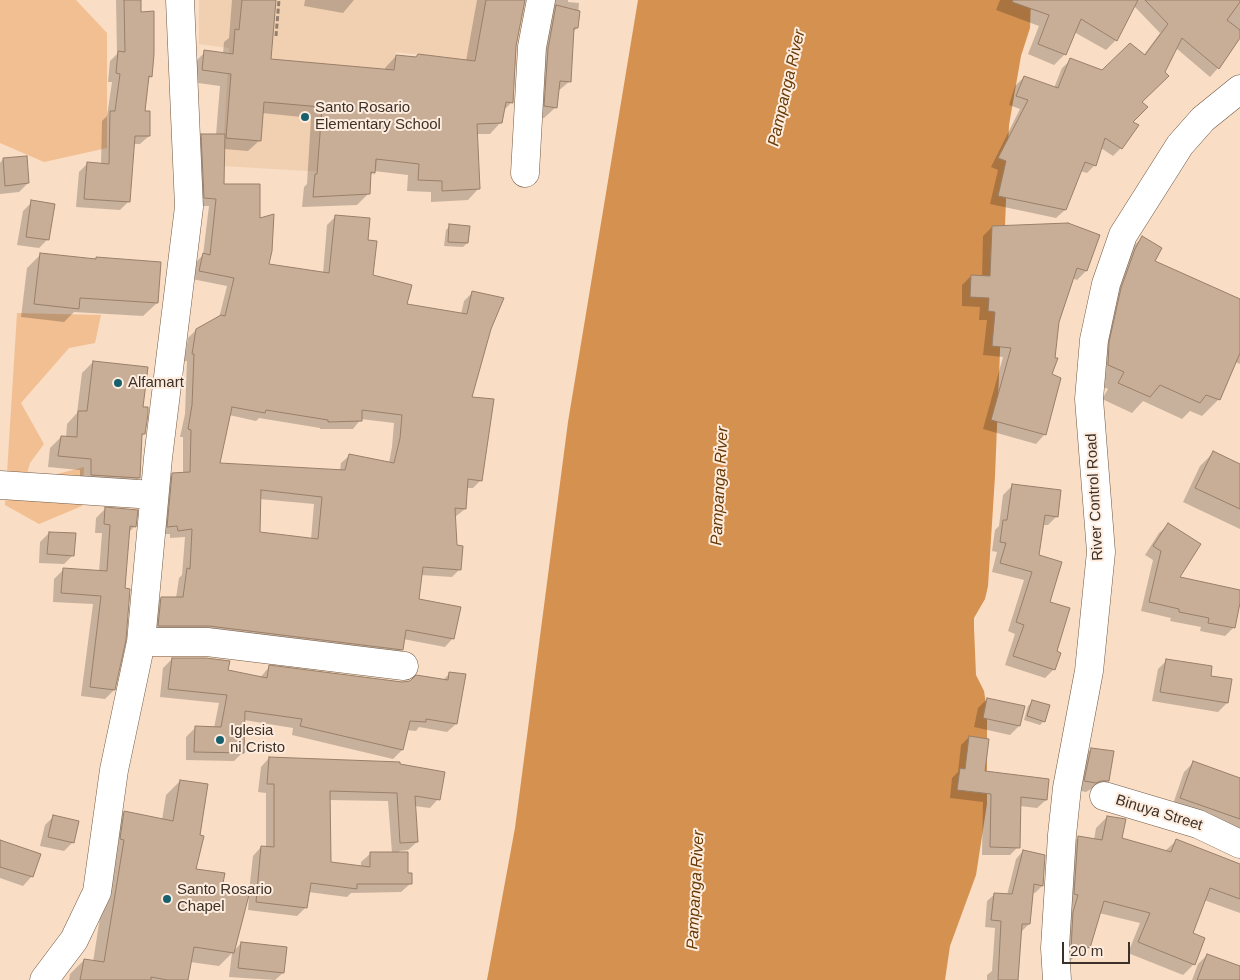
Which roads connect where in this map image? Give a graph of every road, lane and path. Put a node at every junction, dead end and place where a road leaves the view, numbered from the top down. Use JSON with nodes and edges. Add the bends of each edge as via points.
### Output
{"nodes":[{"id":1,"x":180,"y":0,"type":"edge"},
{"id":2,"x":279,"y":0,"type":"edge"},
{"id":3,"x":541,"y":0,"type":"edge"},
{"id":4,"x":276,"y":36,"type":"dead end"},
{"id":5,"x":1234,"y":103,"type":"edge"},
{"id":6,"x":525,"y":173,"type":"dead end"},
{"id":7,"x":0,"y":485,"type":"edge"},
{"id":8,"x":154,"y":495,"type":"junction"},
{"id":9,"x":141,"y":642,"type":"junction"},
{"id":10,"x":404,"y":666,"type":"dead end"},
{"id":11,"x":1104,"y":796,"type":"dead end"},
{"id":12,"x":1240,"y":844,"type":"edge"},
{"id":13,"x":44,"y":980,"type":"edge"},
{"id":14,"x":1056,"y":980,"type":"edge"}],
"edges":[{"from":1,"to":8,"type":"street","via":[[190,207]]},
{"from":2,"to":4,"type":"path"},
{"from":3,"to":6,"type":"street","via":[[532,47]]},
{"from":5,"to":14,"type":"street","name":"River Control Road","via":[[1202,120],[1180,145],[1123,235],[1106,284],[1094,340],[1089,399],[1100,552],[1089,671],[1067,788],[1062,835]]},
{"from":7,"to":8,"type":"street"},
{"from":8,"to":9,"type":"street"},
{"from":9,"to":10,"type":"street","via":[[207,642]]},
{"from":9,"to":13,"type":"street","via":[[114,770],[97,892],[74,940]]},
{"from":11,"to":12,"type":"street","name":"Binuya Street","via":[[1198,824]]}]}
